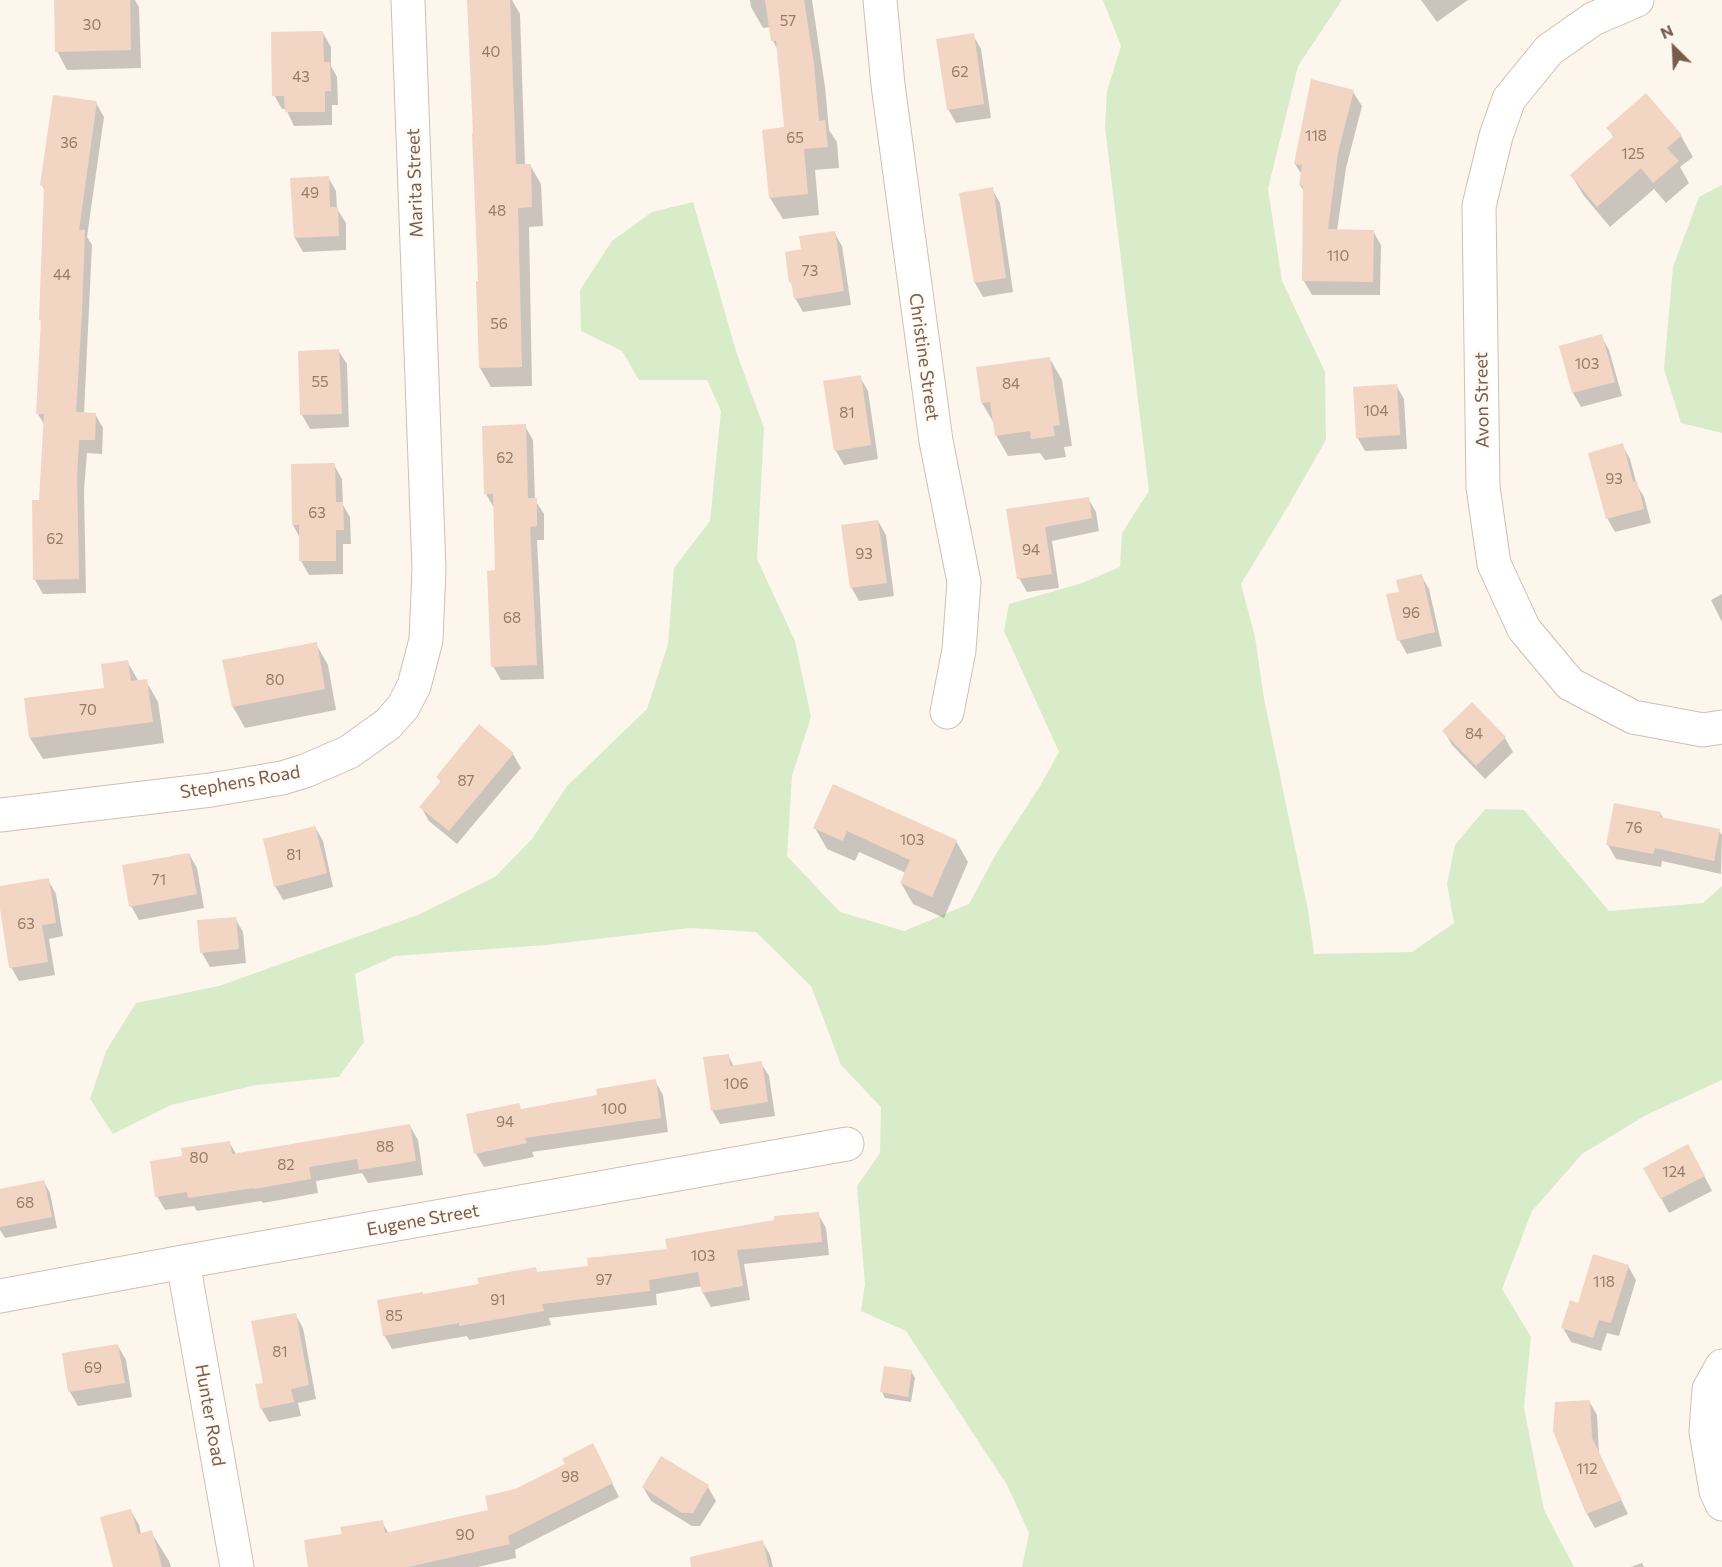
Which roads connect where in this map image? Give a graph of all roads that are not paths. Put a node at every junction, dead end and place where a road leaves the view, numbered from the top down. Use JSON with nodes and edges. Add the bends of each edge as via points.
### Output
{"nodes":[{"id":1,"x":408,"y":0,"type":"edge"},
{"id":2,"x":880,"y":0,"type":"edge"},
{"id":3,"x":1637,"y":0,"type":"edge"},
{"id":4,"x":422,"y":365,"type":"joint"},
{"id":5,"x":947,"y":712,"type":"dead end"},
{"id":6,"x":1722,"y":726,"type":"edge"},
{"id":7,"x":0,"y":815,"type":"edge"},
{"id":8,"x":847,"y":1144,"type":"dead end"},
{"id":9,"x":183,"y":1262,"type":"junction"},
{"id":10,"x":0,"y":1296,"type":"edge"},
{"id":11,"x":1722,"y":1366,"type":"edge"},
{"id":12,"x":1722,"y":1504,"type":"edge"},
{"id":13,"x":237,"y":1567,"type":"edge"}],
"edges":[{"from":1,"to":4,"type":"street","name":"Marita Street"},
{"from":2,"to":5,"type":"street","name":"Christine Street","via":[[934,429],[964,582],[959,650]]},
{"from":3,"to":6,"type":"street","name":"Avon Street","via":[[1593,19],[1549,50],[1509,99],[1496,136],[1479,206],[1484,487],[1494,564],[1524,629],[1570,684],[1633,717],[1703,730]]},
{"from":4,"to":7,"type":"street","name":"Stephens Road","via":[[429,569],[426,640],[414,686],[388,724],[349,752],[282,778]]},
{"from":8,"to":9,"type":"street","name":"Eugene Street"},
{"from":9,"to":10,"type":"street","name":"Eugene Street"},
{"from":9,"to":13,"type":"street","name":"Hunter Road"},
{"from":11,"to":12,"type":"street","via":[[1710,1389],[1706,1432],[1716,1491]]}]}
